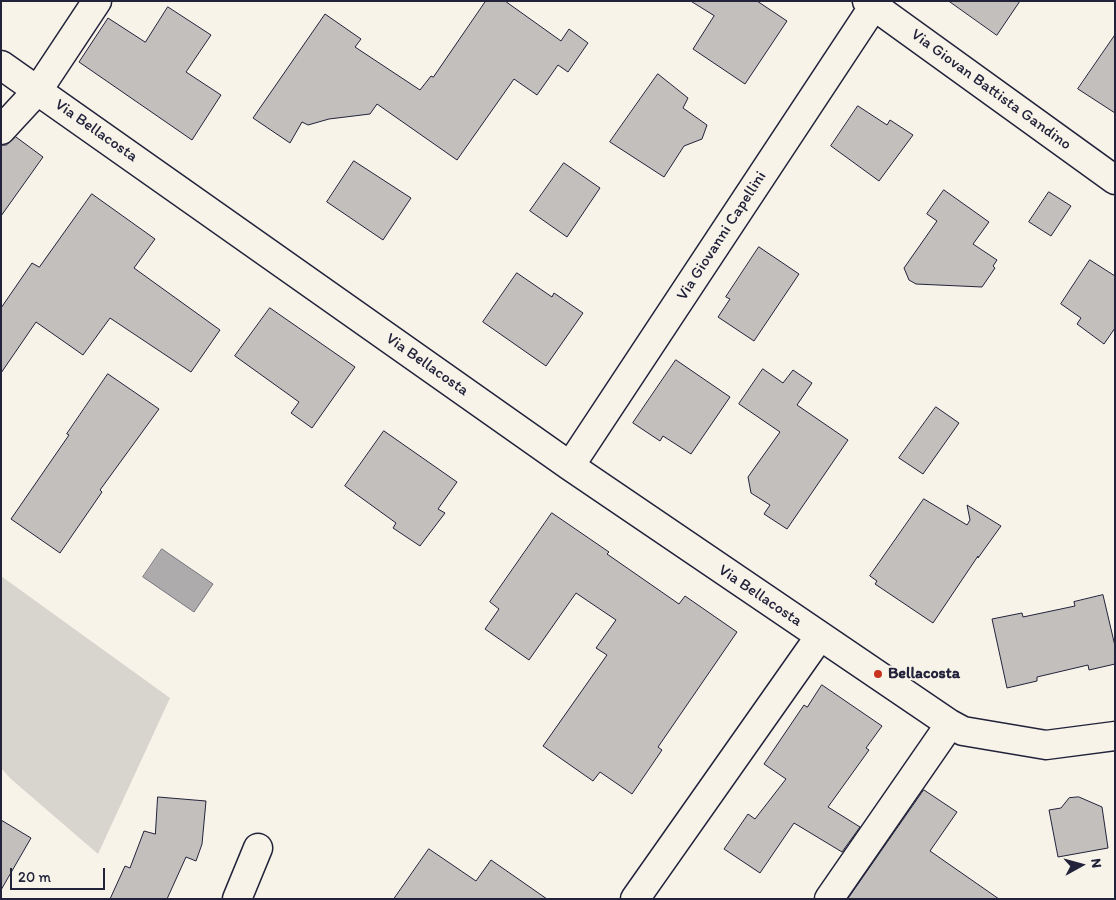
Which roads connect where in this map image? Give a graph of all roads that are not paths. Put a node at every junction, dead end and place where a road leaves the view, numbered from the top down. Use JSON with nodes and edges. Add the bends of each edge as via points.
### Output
{"nodes":[{"id":1,"x":98,"y":1,"type":"edge"},
{"id":2,"x":873,"y":3,"type":"edge"},
{"id":3,"x":1,"y":65,"type":"edge"},
{"id":4,"x":38,"y":90,"type":"junction"},
{"id":5,"x":1,"y":130,"type":"edge"},
{"id":6,"x":1115,"y":180,"type":"edge"},
{"id":7,"x":570,"y":466,"type":"junction"},
{"id":8,"x":820,"y":636,"type":"junction"},
{"id":9,"x":950,"y":724,"type":"junction"},
{"id":10,"x":1115,"y":736,"type":"edge"},
{"id":11,"x":258,"y":848,"type":"dead end"},
{"id":12,"x":237,"y":899,"type":"edge"},
{"id":13,"x":635,"y":899,"type":"edge"},
{"id":14,"x":829,"y":899,"type":"edge"}],
"edges":[{"from":1,"to":4,"type":"street"},
{"from":2,"to":6,"type":"street","name":"Via Giovan Battista Gandino"},
{"from":2,"to":7,"type":"street","name":"Via Giovanni Capellini"},
{"from":3,"to":4,"type":"street","name":"Via Bellacosta"},
{"from":4,"to":5,"type":"street","name":"Via Bellacosta"},
{"from":4,"to":7,"type":"street","name":"Via Bellacosta"},
{"from":7,"to":8,"type":"street","name":"Via Bellacosta"},
{"from":8,"to":9,"type":"street","name":"Via Bellacosta"},
{"from":8,"to":13,"type":"street","name":"Via Bellacosta"},
{"from":9,"to":10,"type":"street","name":"Via Bellacosta","via":[[963,731],[1046,745]]},
{"from":9,"to":14,"type":"street"},
{"from":11,"to":12,"type":"street"}]}
